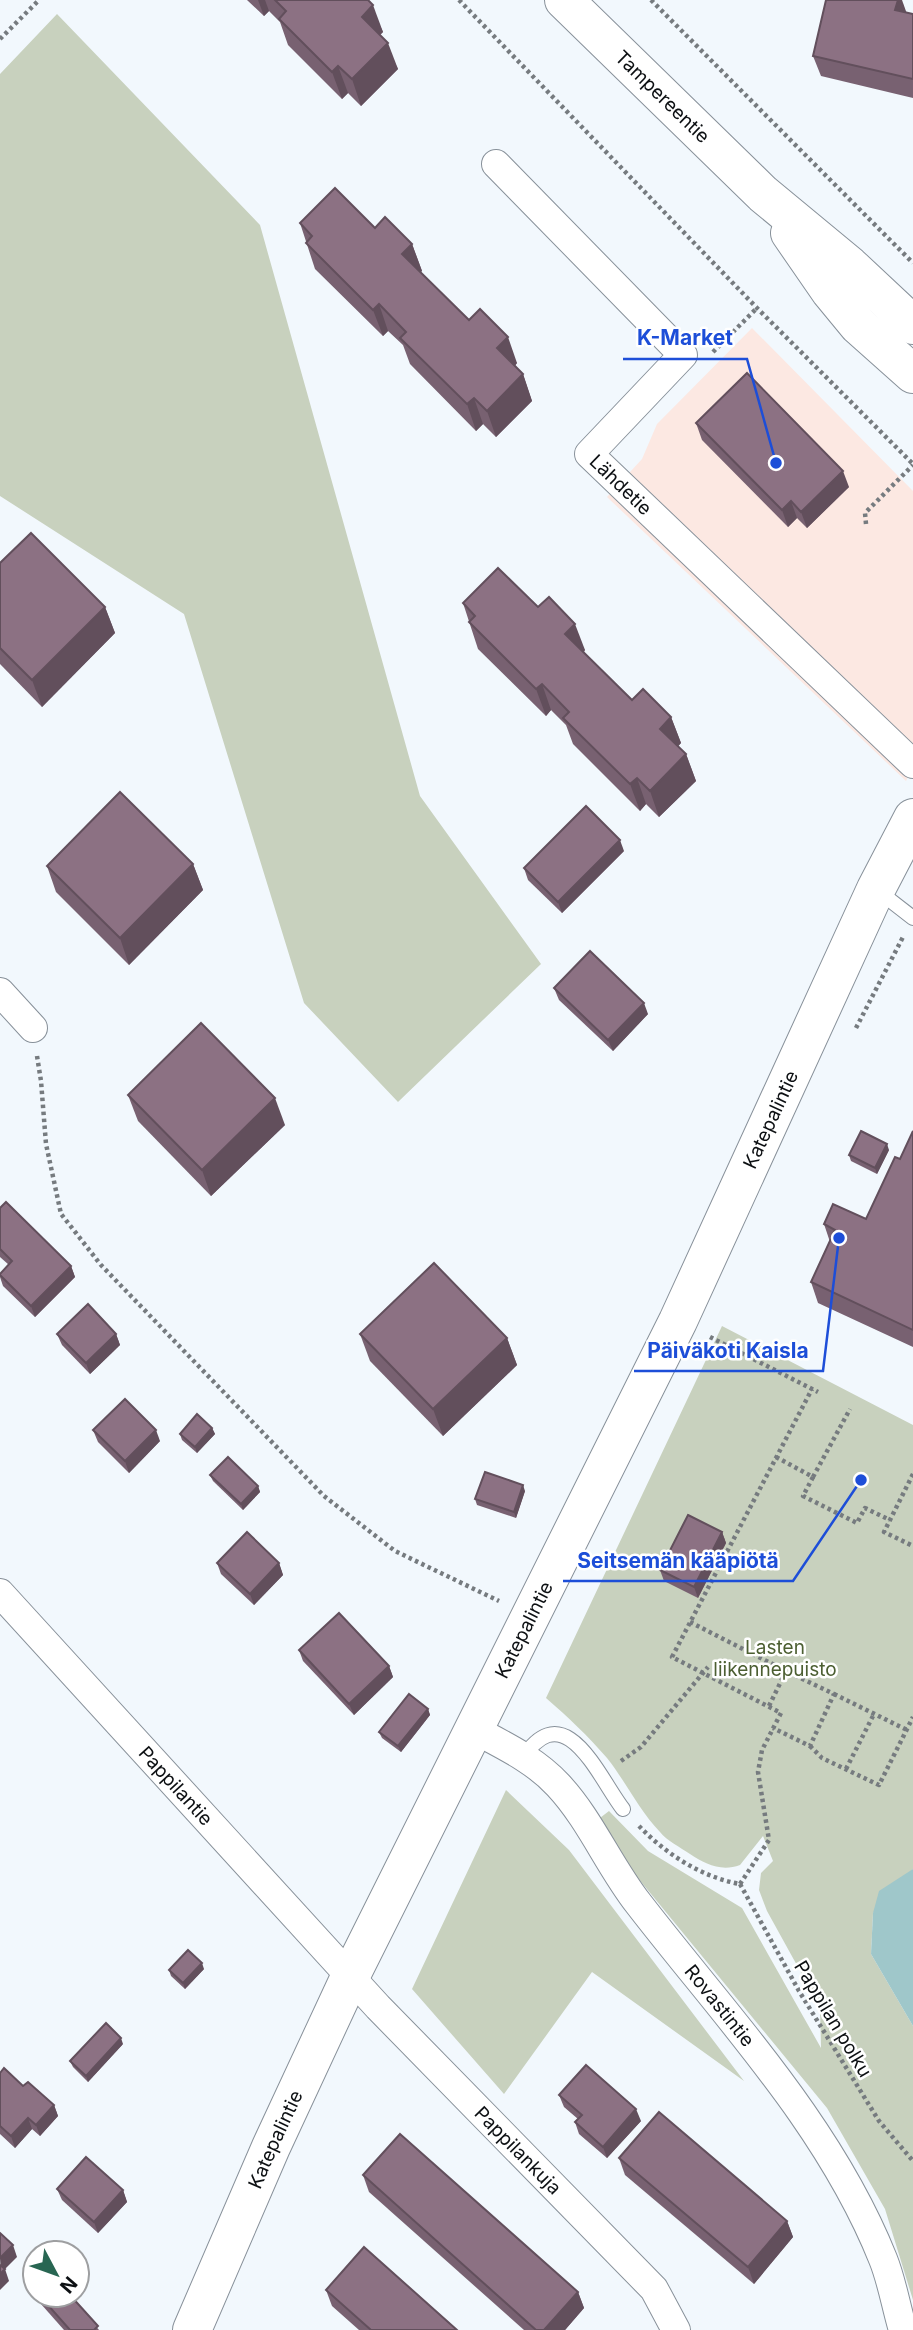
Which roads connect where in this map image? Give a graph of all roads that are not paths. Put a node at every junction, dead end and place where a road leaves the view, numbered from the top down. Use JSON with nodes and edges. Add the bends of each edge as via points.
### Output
{"nodes":[{"id":1,"x":564,"y":0,"type":"edge"},
{"id":2,"x":496,"y":164,"type":"dead end"},
{"id":3,"x":763,"y":194,"type":"junction"},
{"id":4,"x":913,"y":325,"type":"edge"},
{"id":5,"x":913,"y":374,"type":"edge"},
{"id":6,"x":913,"y":764,"type":"edge"},
{"id":7,"x":913,"y":818,"type":"edge"},
{"id":8,"x":876,"y":889,"type":"junction"},
{"id":9,"x":913,"y":918,"type":"edge"},
{"id":10,"x":0,"y":992,"type":"edge"},
{"id":11,"x":33,"y":1028,"type":"road end"},
{"id":12,"x":0,"y":1593,"type":"edge"},
{"id":13,"x":475,"y":1730,"type":"junction"},
{"id":14,"x":523,"y":1758,"type":"junction"},
{"id":15,"x":623,"y":1809,"type":"road end"},
{"id":16,"x":350,"y":1977,"type":"junction"},
{"id":17,"x":192,"y":2330,"type":"edge"},
{"id":18,"x":676,"y":2330,"type":"edge"},
{"id":19,"x":903,"y":2330,"type":"edge"}],
"edges":[{"from":1,"to":3,"type":"street","name":"Tampereentie"},
{"from":2,"to":6,"type":"street","name":"Lähdetie","via":[[683,355],[589,454]]},
{"from":3,"to":4,"type":"street","name":"Tampereentie"},
{"from":3,"to":5,"type":"street","name":"Tampereentie","via":[[830,291],[859,325]]},
{"from":7,"to":8,"type":"street","name":"Katepalintie"},
{"from":8,"to":9,"type":"lane"},
{"from":8,"to":13,"type":"street","name":"Katepalintie","via":[[678,1321]]},
{"from":10,"to":11,"type":"street"},
{"from":12,"to":16,"type":"street","name":"Pappilantie"},
{"from":13,"to":14,"type":"street","name":"Rovastintie"},
{"from":13,"to":16,"type":"street","name":"Katepalintie"},
{"from":14,"to":15,"type":"lane","via":[[534,1741],[551,1733],[570,1738],[595,1765]]},
{"from":14,"to":19,"type":"street","name":"Rovastintie","via":[[541,1769],[572,1802],[635,1900],[811,2126],[856,2200],[884,2261]]},
{"from":16,"to":17,"type":"street","name":"Katepalintie"},
{"from":16,"to":18,"type":"street","name":"Pappilankuja","via":[[654,2289]]}]}
